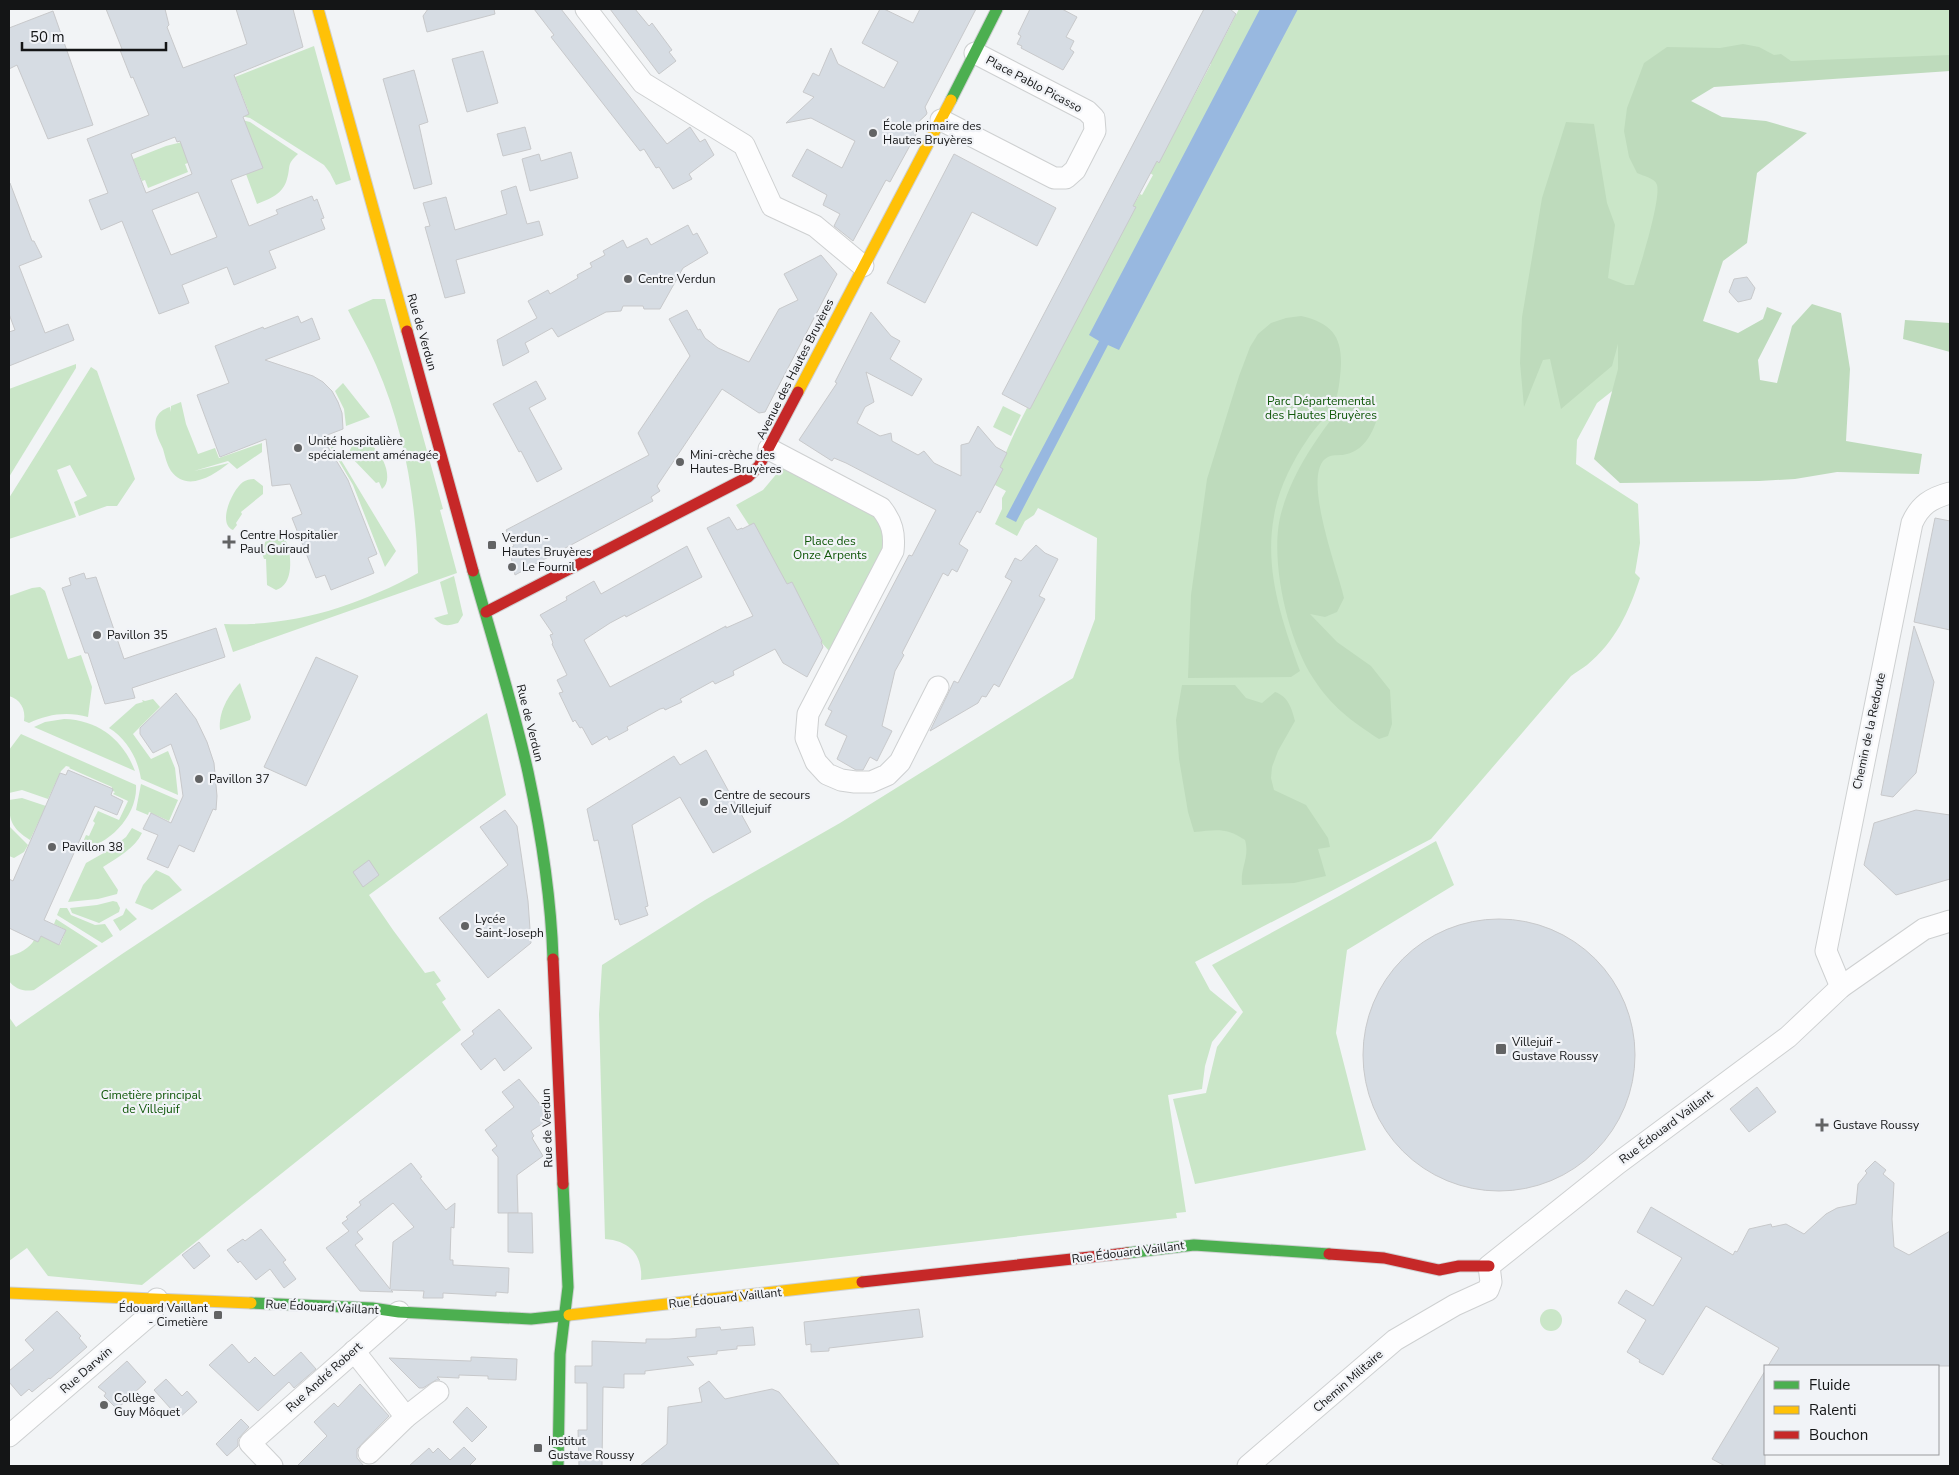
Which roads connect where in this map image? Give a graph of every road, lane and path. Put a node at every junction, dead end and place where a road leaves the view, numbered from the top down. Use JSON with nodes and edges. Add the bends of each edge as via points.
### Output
{"nodes":[{"id":1,"x":318,"y":9,"type":"edge"},
{"id":2,"x":586,"y":9,"type":"edge"},
{"id":3,"x":998,"y":9,"type":"edge"},
{"id":4,"x":975,"y":54,"type":"junction"},
{"id":5,"x":941,"y":120,"type":"junction"},
{"id":6,"x":863,"y":266,"type":"junction"},
{"id":7,"x":769,"y":448,"type":"junction"},
{"id":8,"x":1950,"y":492,"type":"edge"},
{"id":9,"x":486,"y":612,"type":"junction"},
{"id":10,"x":938,"y":687,"type":"dead end"},
{"id":11,"x":1950,"y":921,"type":"edge"},
{"id":12,"x":1841,"y":987,"type":"junction"},
{"id":13,"x":1489,"y":1266,"type":"junction"},
{"id":14,"x":9,"y":1293,"type":"edge"},
{"id":15,"x":157,"y":1299,"type":"junction"},
{"id":16,"x":399,"y":1312,"type":"junction"},
{"id":17,"x":564,"y":1316,"type":"junction"},
{"id":18,"x":354,"y":1351,"type":"junction"},
{"id":19,"x":438,"y":1392,"type":"dead end"},
{"id":20,"x":406,"y":1417,"type":"junction"},
{"id":21,"x":9,"y":1436,"type":"edge"},
{"id":22,"x":369,"y":1453,"type":"dead end"},
{"id":23,"x":272,"y":1466,"type":"edge"},
{"id":24,"x":558,"y":1466,"type":"edge"},
{"id":25,"x":1248,"y":1466,"type":"edge"}],
"edges":[{"from":1,"to":9,"type":"street","name":"Rue de Verdun"},
{"from":2,"to":6,"type":"street","via":[[643,83],[744,145],[772,206],[815,226]]},
{"from":3,"to":4,"type":"street","name":"Avenue des Hautes Bruyères"},
{"from":4,"to":5,"type":"street","name":"Avenue des Hautes Bruyères"},
{"from":4,"to":5,"type":"street","name":"Place Pablo Picasso","via":[[1087,111],[1094,118],[1095,130],[1074,170],[1066,178],[1054,178]]},
{"from":5,"to":6,"type":"street","name":"Avenue des Hautes Bruyères"},
{"from":6,"to":7,"type":"street","name":"Avenue des Hautes Bruyères"},
{"from":7,"to":9,"type":"street","name":"Avenue des Hautes Bruyères","via":[[748,477]]},
{"from":7,"to":10,"type":"street","via":[[881,508],[893,527],[892,551],[808,714],[806,738],[816,762],[827,774],[841,780],[870,782],[887,774],[900,762]]},
{"from":8,"to":12,"type":"street","name":"Chemin de la Redoute","via":[[1927,502],[1918,510],[1912,523],[1826,951]]},
{"from":9,"to":17,"type":"street","name":"Rue de Verdun","via":[[528,772],[552,930],[567,1276]]},
{"from":11,"to":12,"type":"street","name":"Rue Édouard Vaillant","via":[[1924,928]]},
{"from":12,"to":13,"type":"street","name":"Rue Édouard Vaillant","via":[[1788,1036],[1617,1164]]},
{"from":13,"to":17,"type":"street","name":"Rue Édouard Vaillant","via":[[1439,1270],[1384,1258],[1194,1245]]},
{"from":13,"to":25,"type":"street","name":"Chemin Militaire","via":[[1491,1282],[1488,1290],[1455,1304],[1395,1340]]},
{"from":14,"to":15,"type":"street","name":"Rue Édouard Vaillant"},
{"from":15,"to":16,"type":"street","name":"Rue Édouard Vaillant","via":[[372,1308]]},
{"from":15,"to":21,"type":"street","name":"Rue Darwin","via":[[152,1313]]},
{"from":16,"to":17,"type":"street","name":"Rue Édouard Vaillant","via":[[531,1319]]},
{"from":16,"to":18,"type":"street","name":"Rue André Robert"},
{"from":17,"to":24,"type":"street","name":"Rue de Verdun"},
{"from":18,"to":20,"type":"street"},
{"from":18,"to":23,"type":"street","name":"Rue André Robert","via":[[250,1443]]},
{"from":19,"to":20,"type":"street"},
{"from":20,"to":22,"type":"street"}]}
